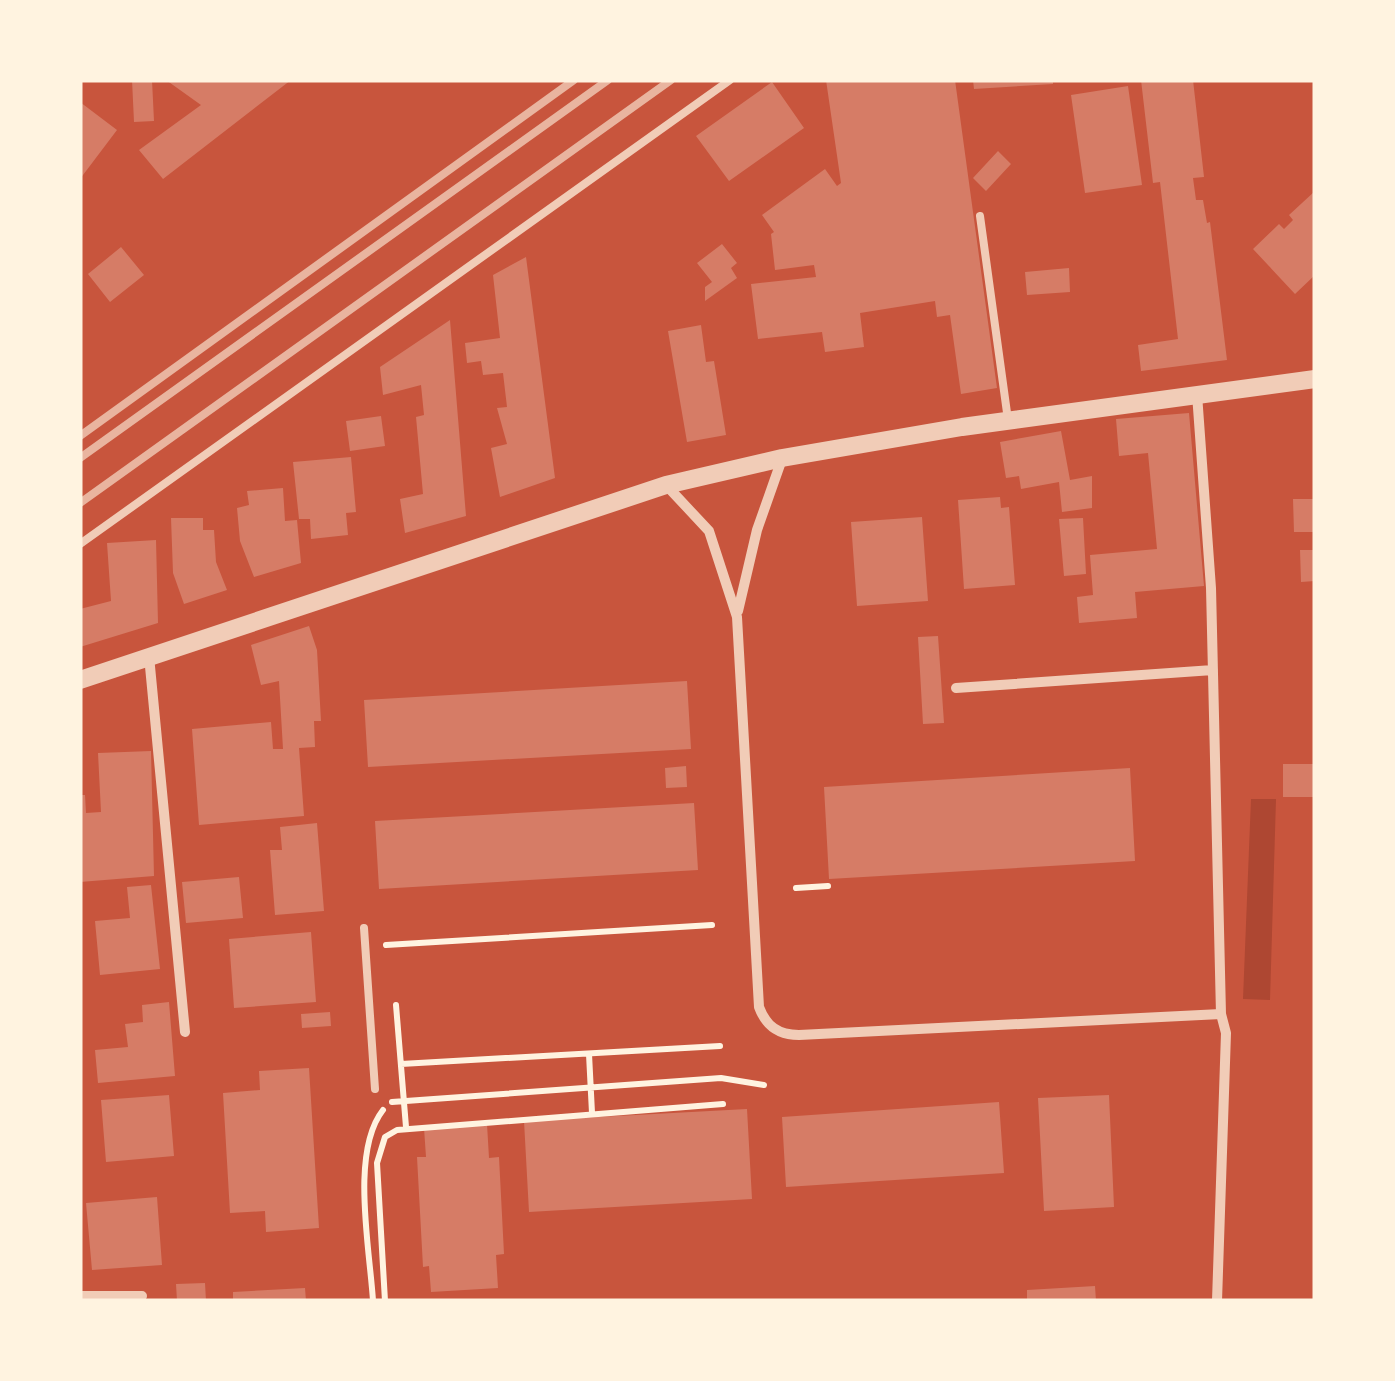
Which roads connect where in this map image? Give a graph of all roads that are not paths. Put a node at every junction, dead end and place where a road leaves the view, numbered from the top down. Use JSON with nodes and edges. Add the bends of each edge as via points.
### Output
{"nodes":[{"id":1,"x":730,"y":80,"type":"edge"},
{"id":2,"x":980,"y":216,"type":"dead end"},
{"id":3,"x":1315,"y":378,"type":"edge"},
{"id":4,"x":1196,"y":394,"type":"junction"},
{"id":5,"x":1008,"y":421,"type":"junction"},
{"id":6,"x":782,"y":458,"type":"junction"},
{"id":7,"x":666,"y":485,"type":"junction"},
{"id":8,"x":80,"y":544,"type":"edge"},
{"id":9,"x":737,"y":616,"type":"junction"},
{"id":10,"x":150,"y":656,"type":"junction"},
{"id":11,"x":1213,"y":670,"type":"junction"},
{"id":12,"x":80,"y":680,"type":"edge"},
{"id":13,"x":956,"y":688,"type":"dead end"},
{"id":14,"x":364,"y":928,"type":"dead end"},
{"id":15,"x":1221,"y":1014,"type":"junction"},
{"id":16,"x":185,"y":1032,"type":"dead end"},
{"id":17,"x":374,"y":1089,"type":"dead end"},
{"id":18,"x":80,"y":1296,"type":"edge"},
{"id":19,"x":142,"y":1296,"type":"dead end"},
{"id":20,"x":1217,"y":1301,"type":"edge"}],
"edges":[{"from":1,"to":8,"type":"lane"},
{"from":2,"to":5,"type":"lane"},
{"from":3,"to":4,"type":"street"},
{"from":4,"to":5,"type":"street"},
{"from":4,"to":11,"type":"street"},
{"from":5,"to":6,"type":"street"},
{"from":6,"to":7,"type":"street"},
{"from":6,"to":9,"type":"street","via":[[756,530]]},
{"from":7,"to":9,"type":"street","via":[[709,530]]},
{"from":7,"to":10,"type":"street"},
{"from":9,"to":15,"type":"street","via":[[759,1006],[767,1024],[799,1035]]},
{"from":10,"to":12,"type":"street"},
{"from":10,"to":16,"type":"street"},
{"from":11,"to":13,"type":"street"},
{"from":11,"to":15,"type":"street"},
{"from":14,"to":17,"type":"lane"},
{"from":15,"to":20,"type":"street","via":[[1226,1033]]},
{"from":18,"to":19,"type":"street"}]}
